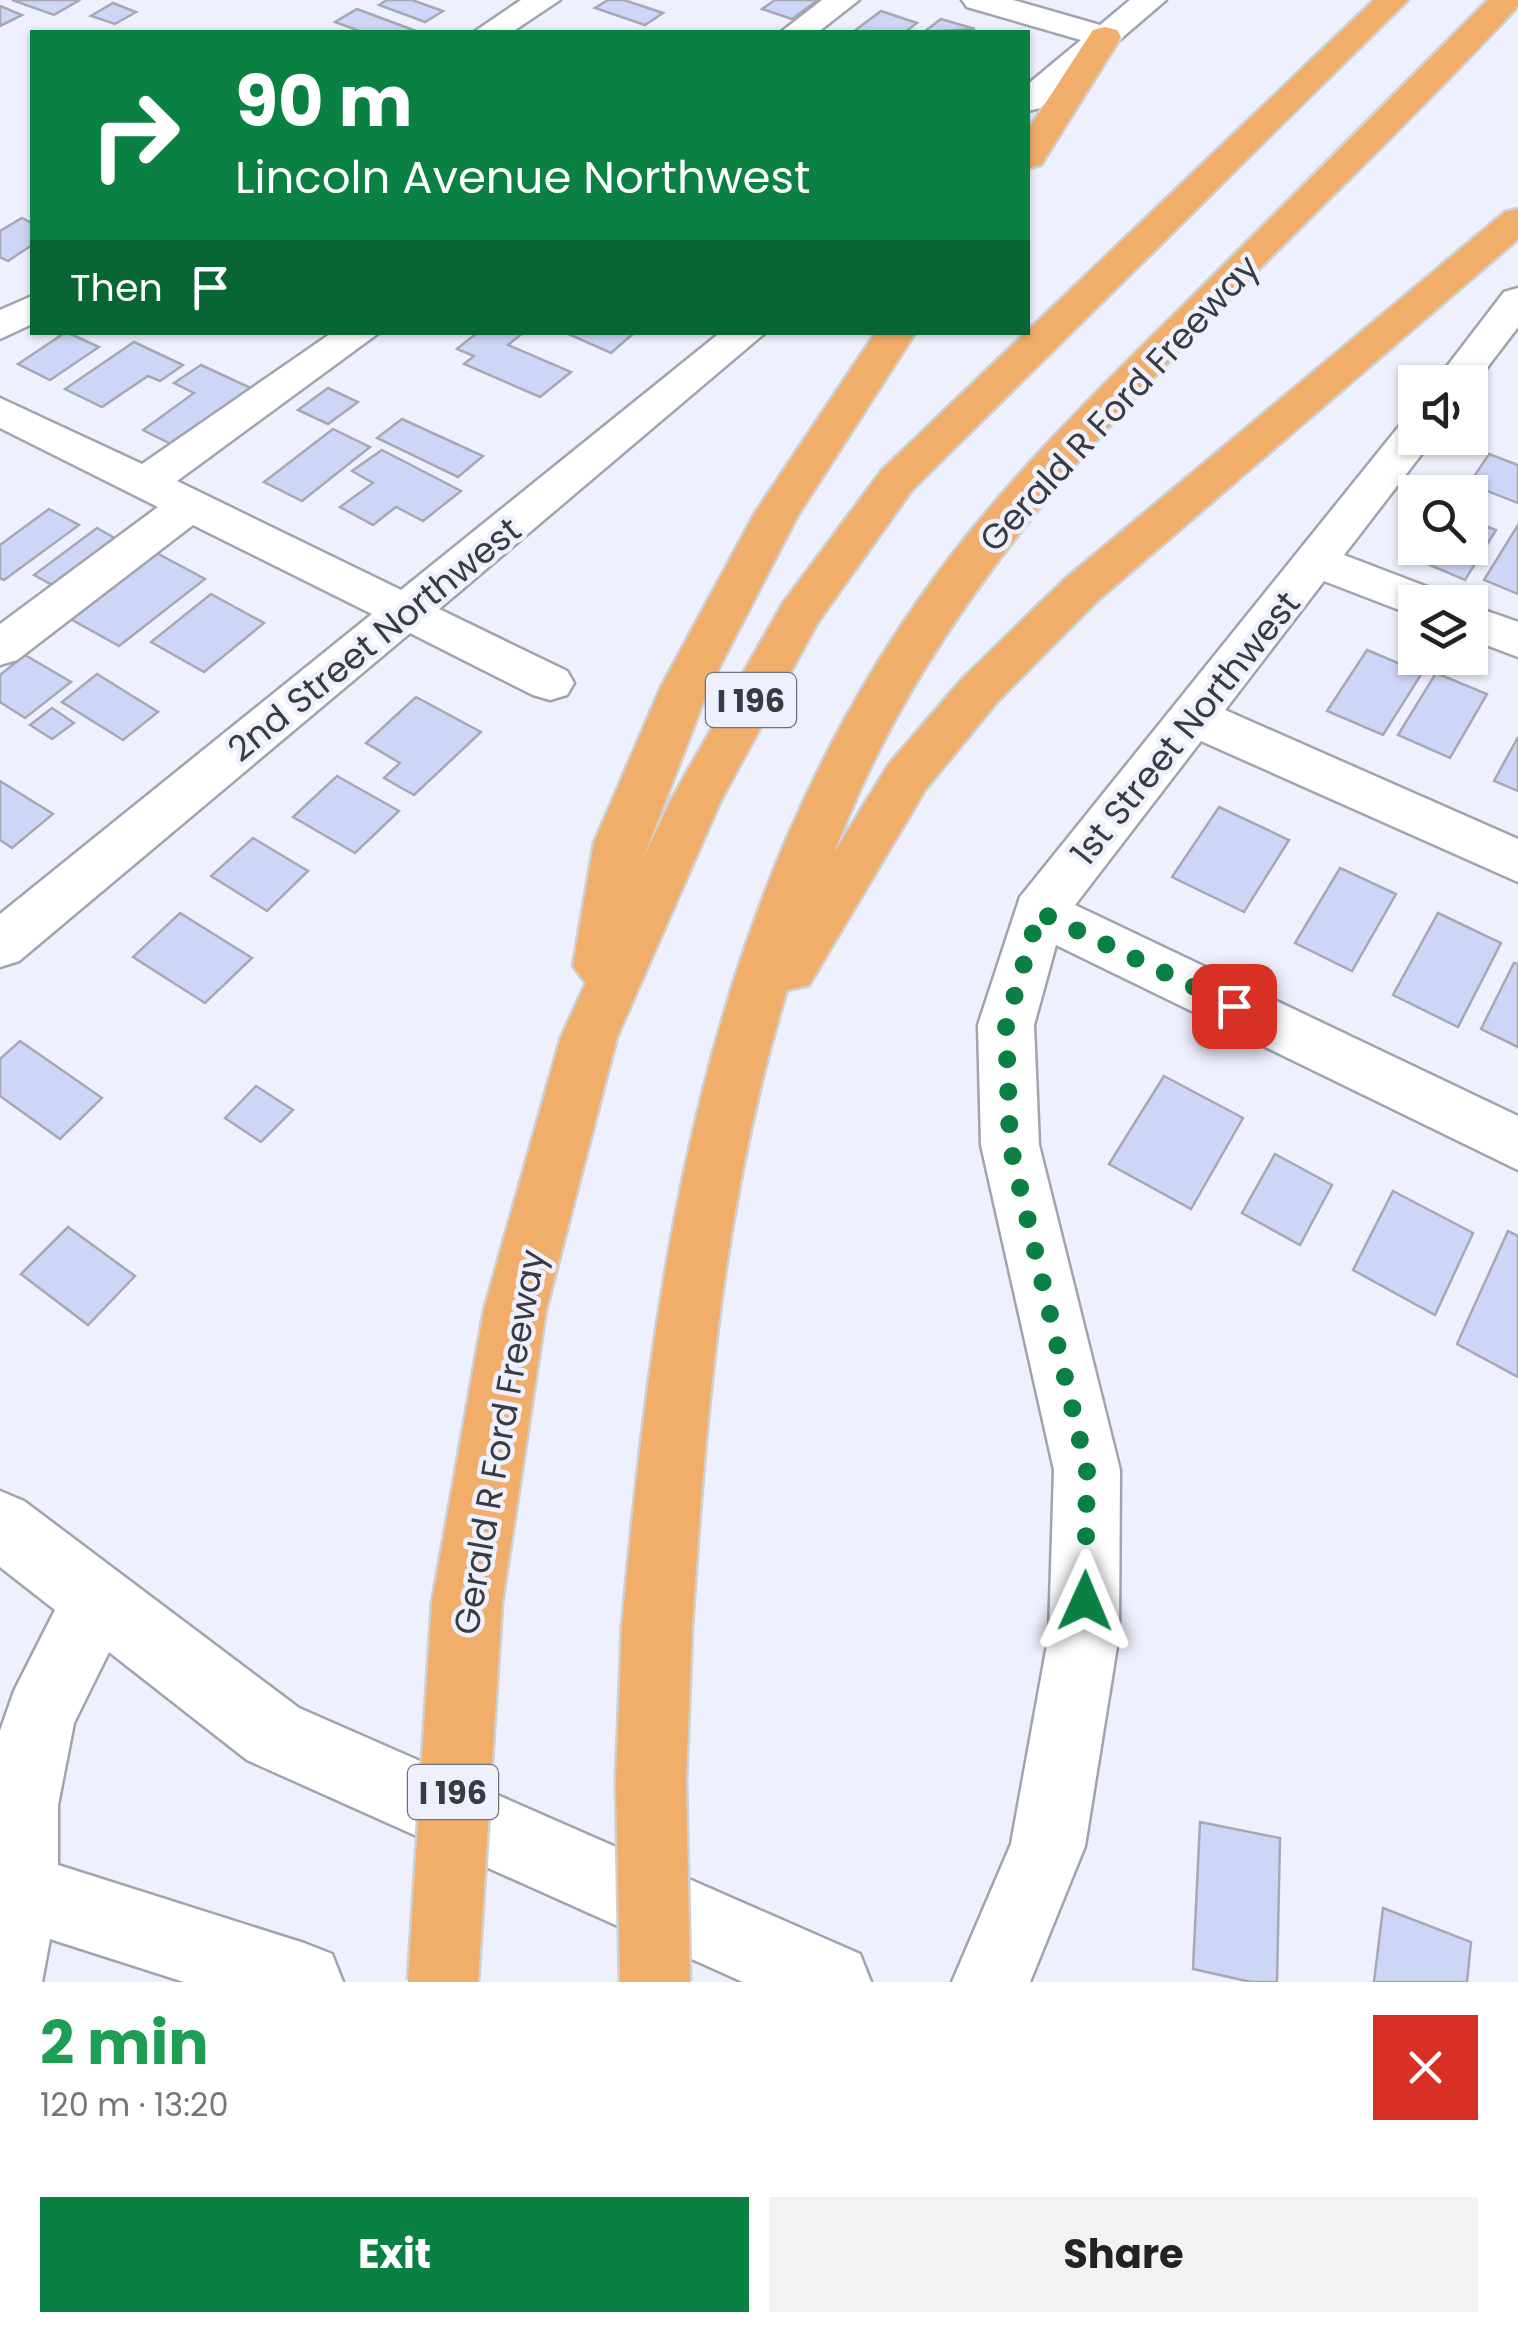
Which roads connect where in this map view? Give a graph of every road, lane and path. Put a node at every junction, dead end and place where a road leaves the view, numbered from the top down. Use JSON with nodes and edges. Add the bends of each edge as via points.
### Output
{"nodes":[{"id":1,"x":544,"y":0,"type":"edge"},
{"id":2,"x":843,"y":0,"type":"edge"},
{"id":3,"x":978,"y":0,"type":"edge"},
{"id":4,"x":1150,"y":0,"type":"edge"},
{"id":5,"x":1392,"y":0,"type":"edge"},
{"id":6,"x":1506,"y":0,"type":"edge"},
{"id":7,"x":493,"y":30,"type":"edge"},
{"id":8,"x":800,"y":30,"type":"edge"},
{"id":9,"x":1105,"y":37,"type":"junction"},
{"id":10,"x":1030,"y":99,"type":"edge"},
{"id":11,"x":1030,"y":154,"type":"edge"},
{"id":12,"x":1518,"y":220,"type":"edge"},
{"id":13,"x":1518,"y":300,"type":"edge"},
{"id":14,"x":30,"y":309,"type":"edge"},
{"id":15,"x":0,"y":328,"type":"edge"},
{"id":16,"x":356,"y":335,"type":"edge"},
{"id":17,"x":742,"y":335,"type":"edge"},
{"id":18,"x":894,"y":335,"type":"edge"},
{"id":19,"x":1468,"y":365,"type":"edge"},
{"id":20,"x":0,"y":411,"type":"edge"},
{"id":21,"x":1399,"y":455,"type":"edge"},
{"id":22,"x":143,"y":484,"type":"junction"},
{"id":23,"x":189,"y":506,"type":"junction"},
{"id":24,"x":1318,"y":562,"type":"junction"},
{"id":25,"x":1398,"y":593,"type":"edge"},
{"id":26,"x":409,"y":610,"type":"junction"},
{"id":27,"x":1488,"y":628,"type":"edge"},
{"id":28,"x":1518,"y":640,"type":"edge"},
{"id":29,"x":0,"y":648,"type":"edge"},
{"id":30,"x":550,"y":683,"type":"dead end"},
{"id":31,"x":1194,"y":717,"type":"junction"},
{"id":32,"x":1518,"y":862,"type":"edge"},
{"id":33,"x":1039,"y":912,"type":"junction"},
{"id":34,"x":0,"y":944,"type":"edge"},
{"id":35,"x":588,"y":1036,"type":"junction"},
{"id":36,"x":746,"y":1045,"type":"junction"},
{"id":37,"x":1518,"y":1144,"type":"edge"},
{"id":38,"x":0,"y":1525,"type":"edge"},
{"id":39,"x":97,"y":1602,"type":"junction"},
{"id":40,"x":10,"y":1892,"type":"edge"},
{"id":41,"x":3,"y":1982,"type":"edge"},
{"id":42,"x":304,"y":1982,"type":"edge"},
{"id":43,"x":443,"y":1982,"type":"edge"},
{"id":44,"x":655,"y":1982,"type":"edge"},
{"id":45,"x":832,"y":1982,"type":"edge"},
{"id":46,"x":991,"y":1982,"type":"edge"}],
"edges":[{"from":1,"to":7,"type":"street"},
{"from":2,"to":8,"type":"street"},
{"from":3,"to":9,"type":"street"},
{"from":4,"to":9,"type":"street"},
{"from":5,"to":35,"type":"highway","name":"Gerald R Ford Freeway","number":"I 196","via":[[897,480],[799,614],[771,664],[696,800]]},
{"from":6,"to":36,"type":"highway","name":"Gerald R Ford Freeway","via":[[1124,388],[998,526],[906,654],[845,766],[796,876]]},
{"from":9,"to":10,"type":"street"},
{"from":9,"to":11,"type":"highway"},
{"from":12,"to":36,"type":"highway","via":[[1081,590],[980,690],[908,777]]},
{"from":13,"to":19,"type":"street"},
{"from":14,"to":15,"type":"street"},
{"from":16,"to":22,"type":"street"},
{"from":17,"to":26,"type":"street","name":"2nd Street Northwest"},
{"from":18,"to":35,"type":"highway","via":[[777,513],[685,687],[620,843]]},
{"from":20,"to":22,"type":"street"},
{"from":21,"to":24,"type":"street","name":"1st Street Northwest"},
{"from":22,"to":23,"type":"street"},
{"from":23,"to":26,"type":"street"},
{"from":23,"to":29,"type":"street"},
{"from":24,"to":25,"type":"street"},
{"from":24,"to":31,"type":"street","name":"1st Street Northwest"},
{"from":26,"to":30,"type":"street"},
{"from":26,"to":34,"type":"street","name":"2nd Street Northwest"},
{"from":27,"to":28,"type":"street"},
{"from":31,"to":32,"type":"street"},
{"from":31,"to":33,"type":"street","name":"1st Street Northwest"},
{"from":33,"to":37,"type":"street"},
{"from":33,"to":46,"type":"street","name":"1st Street Northwest","via":[[1006,1025],[1010,1145],[1087,1470],[1084,1634],[1048,1846]]},
{"from":35,"to":43,"type":"highway","name":"Gerald R Ford Freeway","number":"I 196","bridge":true,"via":[[515,1310],[467,1603]]},
{"from":36,"to":44,"type":"highway","name":"Gerald R Ford Freeway","bridge":true,"via":[[698,1248],[674,1406],[651,1780]]},
{"from":38,"to":39,"type":"street"},
{"from":39,"to":40,"type":"street","via":[[39,1716]]},
{"from":39,"to":45,"type":"street","via":[[273,1734]]},
{"from":40,"to":41,"type":"street"},
{"from":40,"to":42,"type":"street"}]}
